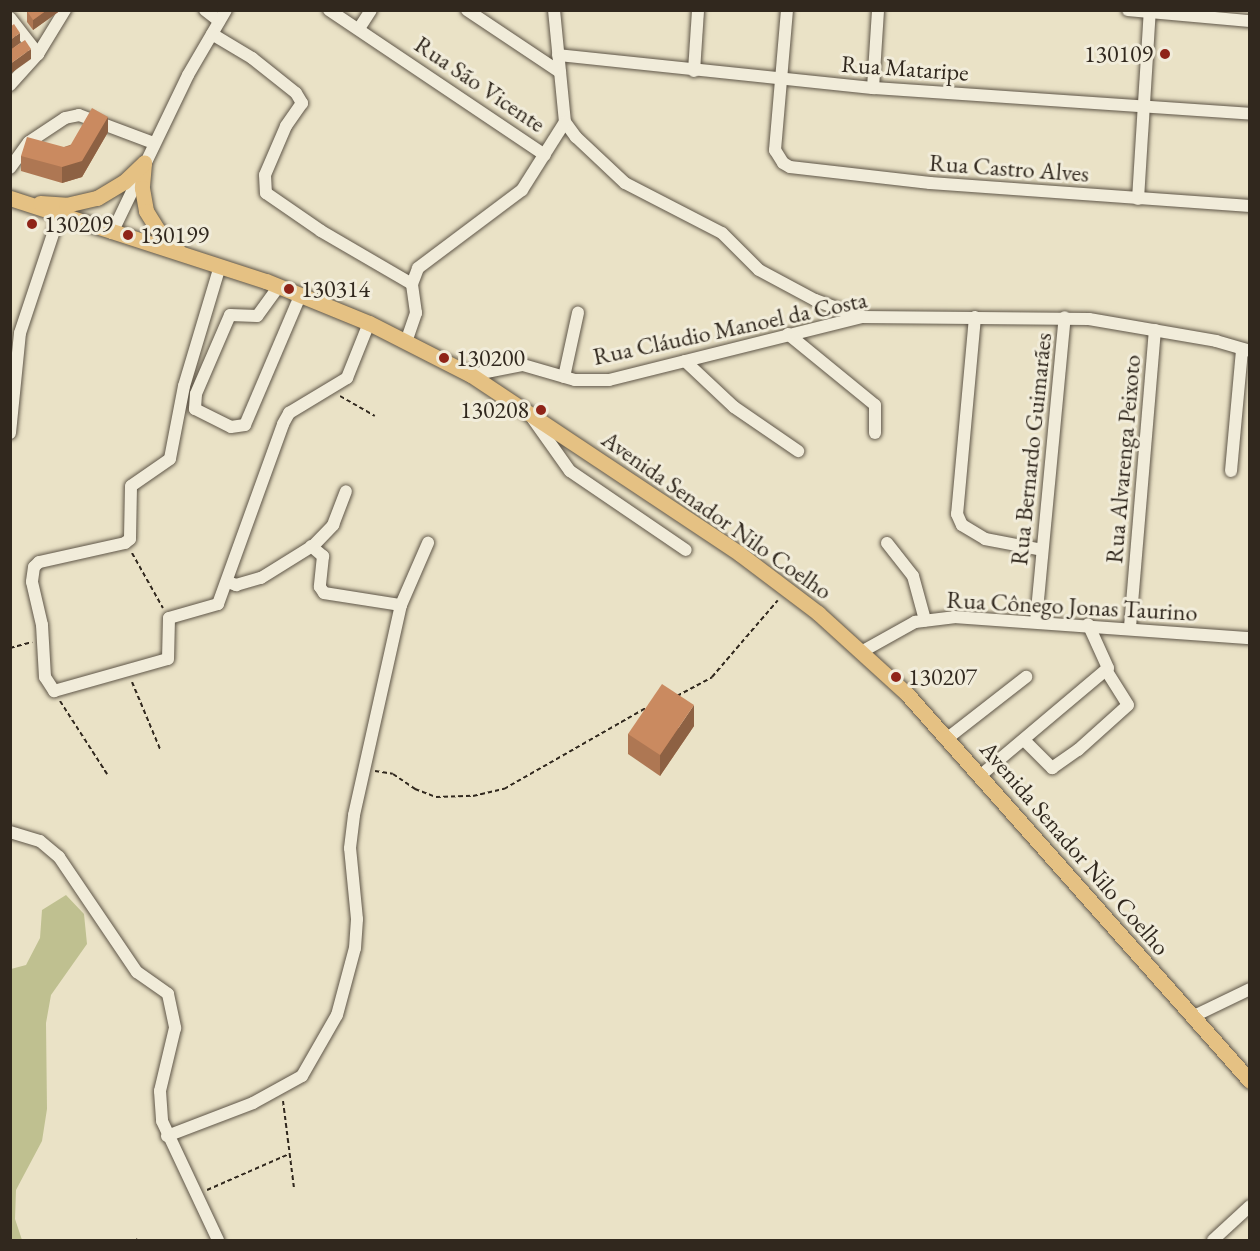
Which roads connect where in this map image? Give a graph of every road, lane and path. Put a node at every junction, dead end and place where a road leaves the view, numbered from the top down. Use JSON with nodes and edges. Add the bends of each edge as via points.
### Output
{"nodes":[{"id":1,"x":65,"y":10,"type":"edge"},
{"id":2,"x":205,"y":10,"type":"edge"},
{"id":3,"x":329,"y":10,"type":"edge"},
{"id":4,"x":371,"y":10,"type":"edge"},
{"id":5,"x":467,"y":10,"type":"edge"},
{"id":6,"x":554,"y":10,"type":"edge"},
{"id":7,"x":698,"y":10,"type":"edge"},
{"id":8,"x":787,"y":10,"type":"edge"},
{"id":9,"x":878,"y":10,"type":"edge"},
{"id":10,"x":1128,"y":10,"type":"edge"},
{"id":11,"x":1150,"y":11,"type":"edge"},
{"id":12,"x":223,"y":16,"type":"edge"},
{"id":13,"x":10,"y":18,"type":"edge"},
{"id":14,"x":1250,"y":21,"type":"edge"},
{"id":15,"x":360,"y":27,"type":"junction"},
{"id":16,"x":212,"y":34,"type":"junction"},
{"id":17,"x":38,"y":54,"type":"junction"},
{"id":18,"x":558,"y":55,"type":"junction"},
{"id":19,"x":694,"y":71,"type":"junction"},
{"id":20,"x":560,"y":72,"type":"junction"},
{"id":21,"x":782,"y":79,"type":"junction"},
{"id":22,"x":10,"y":85,"type":"edge"},
{"id":23,"x":873,"y":88,"type":"junction"},
{"id":24,"x":1143,"y":107,"type":"junction"},
{"id":25,"x":1250,"y":114,"type":"edge"},
{"id":26,"x":566,"y":122,"type":"junction"},
{"id":27,"x":154,"y":143,"type":"junction"},
{"id":28,"x":545,"y":155,"type":"junction"},
{"id":29,"x":144,"y":163,"type":"junction"},
{"id":30,"x":10,"y":168,"type":"edge"},
{"id":31,"x":14,"y":199,"type":"edge"},
{"id":32,"x":1138,"y":199,"type":"junction"},
{"id":33,"x":1250,"y":206,"type":"edge"},
{"id":34,"x":59,"y":216,"type":"junction"},
{"id":35,"x":112,"y":232,"type":"junction"},
{"id":36,"x":181,"y":254,"type":"junction"},
{"id":37,"x":220,"y":266,"type":"junction"},
{"id":38,"x":412,"y":284,"type":"junction"},
{"id":39,"x":279,"y":286,"type":"junction"},
{"id":40,"x":301,"y":294,"type":"junction"},
{"id":41,"x":578,"y":313,"type":"dead end"},
{"id":42,"x":975,"y":316,"type":"junction"},
{"id":43,"x":861,"y":317,"type":"junction"},
{"id":44,"x":1065,"y":318,"type":"junction"},
{"id":45,"x":369,"y":323,"type":"junction"},
{"id":46,"x":1155,"y":330,"type":"junction"},
{"id":47,"x":788,"y":334,"type":"junction"},
{"id":48,"x":406,"y":342,"type":"junction"},
{"id":49,"x":1246,"y":350,"type":"edge"},
{"id":50,"x":685,"y":361,"type":"junction"},
{"id":51,"x":471,"y":375,"type":"junction"},
{"id":52,"x":564,"y":377,"type":"junction"},
{"id":53,"x":329,"y":391,"type":"junction"},
{"id":54,"x":529,"y":413,"type":"junction"},
{"id":55,"x":375,"y":416,"type":"dead end"},
{"id":56,"x":875,"y":433,"type":"dead end"},
{"id":57,"x":10,"y":434,"type":"edge"},
{"id":58,"x":798,"y":451,"type":"dead end"},
{"id":59,"x":1232,"y":471,"type":"dead end"},
{"id":60,"x":346,"y":491,"type":"dead end"},
{"id":61,"x":125,"y":543,"type":"junction"},
{"id":62,"x":428,"y":543,"type":"dead end"},
{"id":63,"x":887,"y":543,"type":"dead end"},
{"id":64,"x":311,"y":546,"type":"junction"},
{"id":65,"x":686,"y":550,"type":"dead end"},
{"id":66,"x":1042,"y":550,"type":"junction"},
{"id":67,"x":228,"y":582,"type":"junction"},
{"id":68,"x":788,"y":589,"type":"junction"},
{"id":69,"x":400,"y":605,"type":"junction"},
{"id":70,"x":169,"y":618,"type":"junction"},
{"id":71,"x":925,"y":620,"type":"junction"},
{"id":72,"x":1036,"y":621,"type":"junction"},
{"id":73,"x":1088,"y":624,"type":"junction"},
{"id":74,"x":1130,"y":627,"type":"junction"},
{"id":75,"x":1250,"y":638,"type":"edge"},
{"id":76,"x":43,"y":639,"type":"junction"},
{"id":77,"x":10,"y":648,"type":"edge"},
{"id":78,"x":863,"y":651,"type":"junction"},
{"id":79,"x":1106,"y":669,"type":"junction"},
{"id":80,"x":128,"y":671,"type":"junction"},
{"id":81,"x":1026,"y":677,"type":"dead end"},
{"id":82,"x":54,"y":691,"type":"junction"},
{"id":83,"x":672,"y":698,"type":"edge"},
{"id":84,"x":652,"y":705,"type":"edge"},
{"id":85,"x":949,"y":737,"type":"junction"},
{"id":86,"x":1024,"y":740,"type":"junction"},
{"id":87,"x":160,"y":749,"type":"dead end"},
{"id":88,"x":365,"y":770,"type":"junction"},
{"id":89,"x":107,"y":774,"type":"dead end"},
{"id":90,"x":981,"y":775,"type":"junction"},
{"id":91,"x":10,"y":832,"type":"edge"},
{"id":92,"x":1250,"y":989,"type":"edge"},
{"id":93,"x":1192,"y":1017,"type":"junction"},
{"id":94,"x":1250,"y":1081,"type":"edge"},
{"id":95,"x":282,"y":1090,"type":"junction"},
{"id":96,"x":167,"y":1136,"type":"junction"},
{"id":97,"x":290,"y":1154,"type":"junction"},
{"id":98,"x":294,"y":1188,"type":"dead end"},
{"id":99,"x":197,"y":1195,"type":"junction"},
{"id":100,"x":1250,"y":1206,"type":"edge"},
{"id":101,"x":218,"y":1240,"type":"edge"},
{"id":102,"x":1213,"y":1240,"type":"edge"}],
"edges":[{"from":1,"to":17,"type":"street"},
{"from":2,"to":12,"type":"street"},
{"from":3,"to":15,"type":"street","name":"Rua São Vicente"},
{"from":4,"to":15,"type":"street"},
{"from":5,"to":20,"type":"street"},
{"from":6,"to":18,"type":"street"},
{"from":7,"to":19,"type":"street"},
{"from":8,"to":21,"type":"street"},
{"from":9,"to":23,"type":"street"},
{"from":10,"to":11,"type":"street"},
{"from":11,"to":14,"type":"street"},
{"from":11,"to":24,"type":"street"},
{"from":12,"to":16,"type":"street"},
{"from":13,"to":17,"type":"street"},
{"from":15,"to":28,"type":"street","name":"Rua São Vicente"},
{"from":16,"to":27,"type":"street"},
{"from":16,"to":38,"type":"street","via":[[261,65],[302,102],[286,126],[265,175],[266,193],[321,231]]},
{"from":17,"to":22,"type":"street"},
{"from":18,"to":19,"type":"street","name":"Rua Mataripe"},
{"from":18,"to":20,"type":"street"},
{"from":19,"to":21,"type":"street","name":"Rua Mataripe"},
{"from":20,"to":26,"type":"street"},
{"from":21,"to":23,"type":"street","name":"Rua Mataripe"},
{"from":21,"to":32,"type":"street","name":"Rua Castro Alves","via":[[775,150],[783,163],[803,169]]},
{"from":23,"to":24,"type":"street","name":"Rua Mataripe"},
{"from":24,"to":25,"type":"street","name":"Rua Mataripe"},
{"from":24,"to":32,"type":"street"},
{"from":26,"to":28,"type":"street","name":"Rua São Vicente"},
{"from":26,"to":43,"type":"street","via":[[625,183],[722,232],[746,260],[779,282]]},
{"from":27,"to":29,"type":"street"},
{"from":27,"to":30,"type":"street","via":[[79,115],[65,118],[29,142]]},
{"from":28,"to":38,"type":"street","name":"Rua São Vicente","via":[[510,202],[418,268]]},
{"from":29,"to":31,"type":"main road","via":[[110,192],[85,203]]},
{"from":29,"to":35,"type":"street"},
{"from":29,"to":36,"type":"main road","via":[[146,211]]},
{"from":31,"to":34,"type":"main road","name":"Avenida Senador Nilo Coelho"},
{"from":32,"to":33,"type":"street","name":"Rua Castro Alves"},
{"from":34,"to":35,"type":"main road","name":"Avenida Senador Nilo Coelho"},
{"from":34,"to":57,"type":"street","via":[[20,333]]},
{"from":35,"to":36,"type":"main road","name":"Avenida Senador Nilo Coelho"},
{"from":36,"to":37,"type":"main road","name":"Avenida Senador Nilo Coelho"},
{"from":37,"to":39,"type":"main road","name":"Avenida Senador Nilo Coelho"},
{"from":37,"to":61,"type":"street","via":[[184,386],[175,446],[162,468],[131,486],[132,532]]},
{"from":38,"to":48,"type":"street","via":[[416,313]]},
{"from":39,"to":40,"type":"main road","name":"Avenida Senador Nilo Coelho"},
{"from":39,"to":40,"type":"street","via":[[257,316],[230,315],[196,394],[195,409],[231,428],[245,425]]},
{"from":40,"to":45,"type":"main road","name":"Avenida Senador Nilo Coelho"},
{"from":41,"to":52,"type":"street"},
{"from":42,"to":43,"type":"street","name":"Rua Cláudio Manoel da Costa","via":[[911,320]]},
{"from":42,"to":44,"type":"street","name":"Rua Cláudio Manoel da Costa"},
{"from":42,"to":66,"type":"street","via":[[957,514],[962,525],[985,539]]},
{"from":43,"to":47,"type":"street","name":"Rua Cláudio Manoel da Costa"},
{"from":44,"to":46,"type":"street","name":"Rua Cláudio Manoel da Costa"},
{"from":44,"to":66,"type":"street","name":"Rua Bernardo Guimarães"},
{"from":45,"to":48,"type":"main road","name":"Avenida Senador Nilo Coelho"},
{"from":45,"to":53,"type":"street","via":[[354,369]]},
{"from":46,"to":49,"type":"street","name":"Rua Cláudio Manoel da Costa"},
{"from":46,"to":74,"type":"street","name":"Rua Alvarenga Peixoto"},
{"from":47,"to":50,"type":"street","name":"Rua Cláudio Manoel da Costa"},
{"from":47,"to":56,"type":"street","via":[[875,405]]},
{"from":48,"to":51,"type":"main road","name":"Avenida Senador Nilo Coelho"},
{"from":49,"to":59,"type":"street"},
{"from":50,"to":52,"type":"street","name":"Rua Cláudio Manoel da Costa","via":[[609,380]]},
{"from":50,"to":58,"type":"street","via":[[734,407]]},
{"from":51,"to":52,"type":"street","name":"Rua Cláudio Manoel da Costa","via":[[523,365]]},
{"from":51,"to":54,"type":"main road","name":"Avenida Senador Nilo Coelho"},
{"from":53,"to":55,"type":"path"},
{"from":53,"to":67,"type":"street","via":[[289,413],[283,424]]},
{"from":54,"to":65,"type":"street","via":[[570,471]]},
{"from":54,"to":68,"type":"main road","name":"Avenida Senador Nilo Coelho"},
{"from":60,"to":64,"type":"street","via":[[333,525]]},
{"from":61,"to":70,"type":"path"},
{"from":61,"to":76,"type":"street","via":[[39,562],[34,567],[32,582]]},
{"from":62,"to":69,"type":"street"},
{"from":63,"to":71,"type":"street","via":[[912,576]]},
{"from":64,"to":67,"type":"street","via":[[261,578],[236,585]]},
{"from":64,"to":69,"type":"street","via":[[323,556],[320,587],[324,593]]},
{"from":66,"to":72,"type":"street","name":"Rua Bernardo Guimarães"},
{"from":67,"to":70,"type":"street","via":[[215,607]]},
{"from":68,"to":78,"type":"main road","name":"Avenida Senador Nilo Coelho"},
{"from":68,"to":83,"type":"path","via":[[712,677]]},
{"from":69,"to":88,"type":"street"},
{"from":70,"to":80,"type":"street","via":[[170,656]]},
{"from":71,"to":72,"type":"street","name":"Rua Cônego Jonas Taurino","via":[[954,617]]},
{"from":71,"to":78,"type":"street","name":"Rua Cônego Jonas Taurino","via":[[898,629]]},
{"from":72,"to":73,"type":"street","name":"Rua Cônego Jonas Taurino"},
{"from":73,"to":74,"type":"street","name":"Rua Cônego Jonas Taurino"},
{"from":73,"to":79,"type":"street","via":[[1107,662]]},
{"from":74,"to":75,"type":"street","name":"Rua Cônego Jonas Taurino"},
{"from":76,"to":77,"type":"path"},
{"from":76,"to":82,"type":"street","via":[[45,677]]},
{"from":78,"to":85,"type":"main road","name":"Avenida Senador Nilo Coelho"},
{"from":79,"to":86,"type":"street"},
{"from":79,"to":86,"type":"street","via":[[1128,705],[1078,750],[1052,768]]},
{"from":80,"to":82,"type":"street"},
{"from":80,"to":87,"type":"path"},
{"from":81,"to":85,"type":"street"},
{"from":82,"to":89,"type":"path"},
{"from":84,"to":88,"type":"path","via":[[494,791],[436,797],[393,774]]},
{"from":85,"to":90,"type":"main road","name":"Avenida Senador Nilo Coelho"},
{"from":86,"to":90,"type":"street"},
{"from":88,"to":95,"type":"street","via":[[350,848],[357,919],[352,968],[337,1015],[318,1052],[302,1076]]},
{"from":90,"to":93,"type":"main road","name":"Avenida Senador Nilo Coelho"},
{"from":91,"to":96,"type":"street","via":[[40,841],[59,857],[136,972],[168,994],[175,1028],[159,1109]]},
{"from":92,"to":93,"type":"street"},
{"from":93,"to":94,"type":"main road","name":"Avenida Senador Nilo Coelho"},
{"from":95,"to":96,"type":"street"},
{"from":95,"to":97,"type":"path"},
{"from":96,"to":99,"type":"street"},
{"from":97,"to":98,"type":"path"},
{"from":97,"to":99,"type":"path"},
{"from":99,"to":101,"type":"street"},
{"from":100,"to":102,"type":"street"}]}
